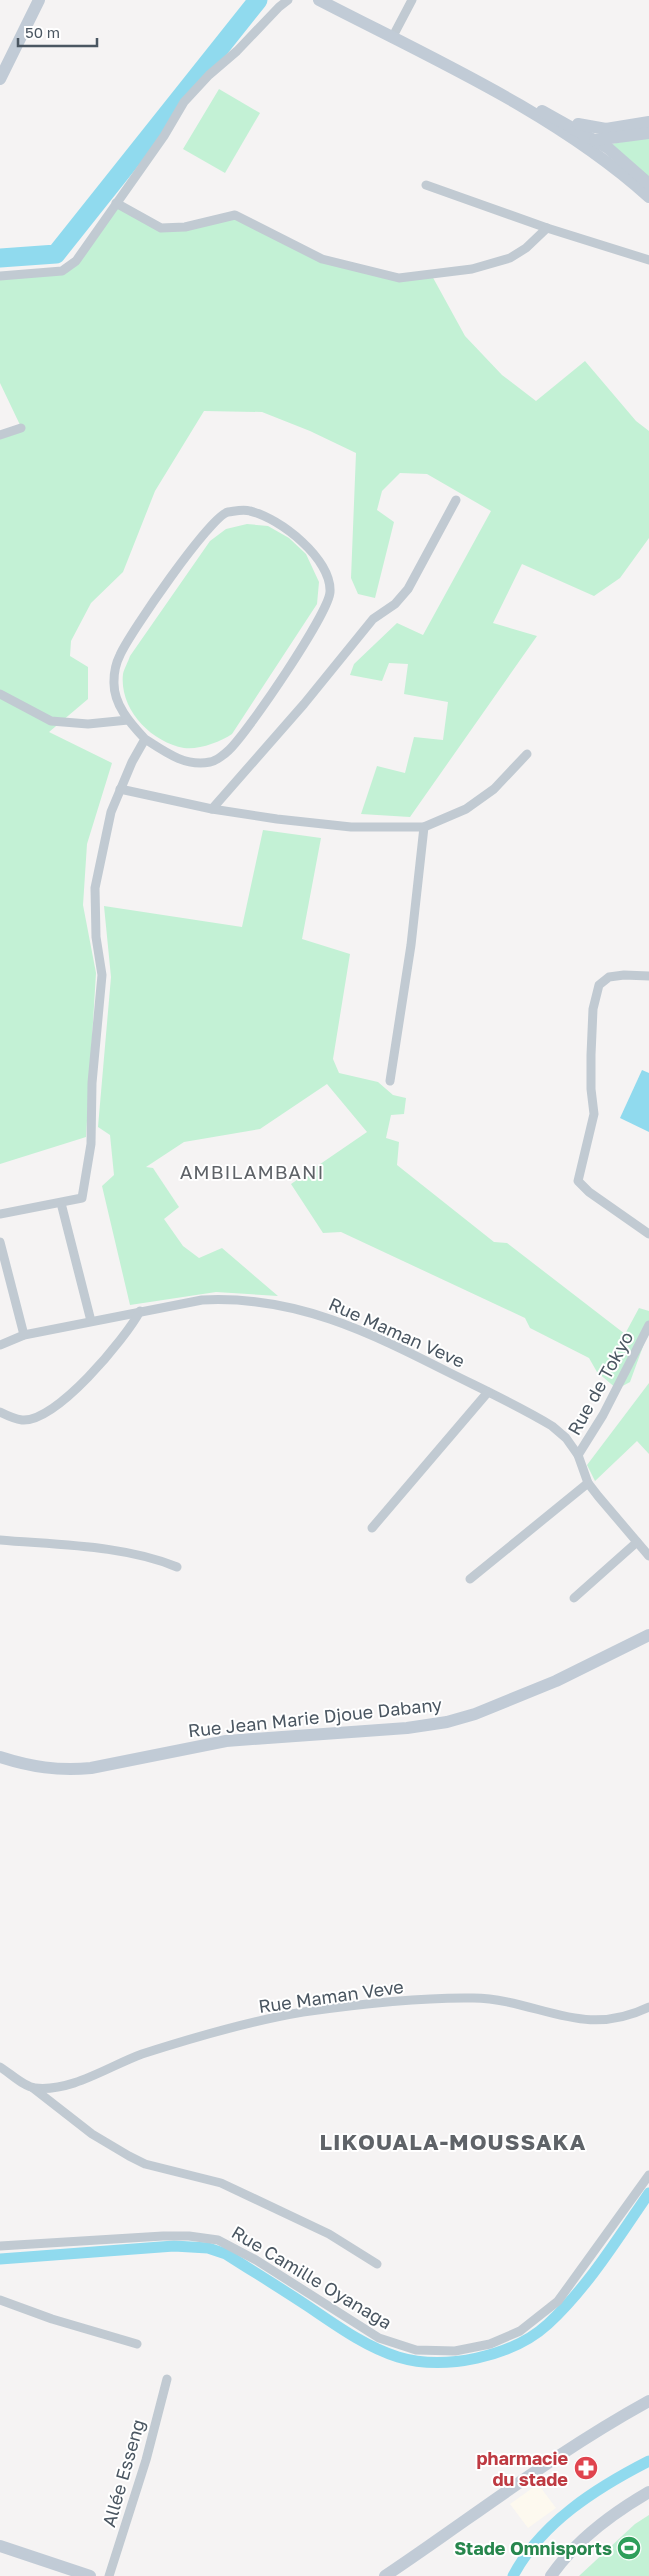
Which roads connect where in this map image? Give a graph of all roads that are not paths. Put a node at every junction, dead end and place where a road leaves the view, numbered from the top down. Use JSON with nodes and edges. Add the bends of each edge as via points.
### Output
{"nodes":[{"id":1,"x":40,"y":0,"type":"edge"},
{"id":2,"x":288,"y":0,"type":"edge"},
{"id":3,"x":319,"y":0,"type":"edge"},
{"id":4,"x":412,"y":0,"type":"edge"},
{"id":5,"x":392,"y":38,"type":"junction"},
{"id":6,"x":0,"y":79,"type":"edge"},
{"id":7,"x":512,"y":100,"type":"junction"},
{"id":8,"x":554,"y":117,"type":"junction"},
{"id":9,"x":649,"y":122,"type":"edge"},
{"id":10,"x":649,"y":133,"type":"edge"},
{"id":11,"x":571,"y":137,"type":"junction"},
{"id":12,"x":597,"y":140,"type":"junction"},
{"id":13,"x":649,"y":184,"type":"edge"},
{"id":14,"x":426,"y":186,"type":"dead end"},
{"id":15,"x":649,"y":197,"type":"edge"},
{"id":16,"x":116,"y":203,"type":"junction"},
{"id":17,"x":547,"y":228,"type":"junction"},
{"id":18,"x":649,"y":260,"type":"edge"},
{"id":19,"x":0,"y":276,"type":"edge"},
{"id":20,"x":21,"y":428,"type":"dead end"},
{"id":21,"x":0,"y":434,"type":"edge"},
{"id":22,"x":456,"y":500,"type":"dead end"},
{"id":23,"x":0,"y":694,"type":"edge"},
{"id":24,"x":128,"y":720,"type":"junction"},
{"id":25,"x":145,"y":739,"type":"junction"},
{"id":26,"x":527,"y":754,"type":"dead end"},
{"id":27,"x":120,"y":789,"type":"junction"},
{"id":28,"x":212,"y":809,"type":"junction"},
{"id":29,"x":424,"y":827,"type":"junction"},
{"id":30,"x":649,"y":976,"type":"edge"},
{"id":31,"x":390,"y":1082,"type":"dead end"},
{"id":32,"x":61,"y":1204,"type":"junction"},
{"id":33,"x":0,"y":1214,"type":"edge"},
{"id":34,"x":649,"y":1234,"type":"edge"},
{"id":35,"x":0,"y":1242,"type":"edge"},
{"id":36,"x":140,"y":1311,"type":"junction"},
{"id":37,"x":91,"y":1321,"type":"junction"},
{"id":38,"x":649,"y":1325,"type":"edge"},
{"id":39,"x":24,"y":1335,"type":"junction"},
{"id":40,"x":0,"y":1345,"type":"edge"},
{"id":41,"x":488,"y":1392,"type":"junction"},
{"id":42,"x":0,"y":1412,"type":"edge"},
{"id":43,"x":578,"y":1456,"type":"junction"},
{"id":44,"x":588,"y":1483,"type":"junction"},
{"id":45,"x":372,"y":1528,"type":"dead end"},
{"id":46,"x":0,"y":1540,"type":"edge"},
{"id":47,"x":637,"y":1542,"type":"junction"},
{"id":48,"x":649,"y":1556,"type":"edge"},
{"id":49,"x":177,"y":1567,"type":"dead end"},
{"id":50,"x":470,"y":1579,"type":"dead end"},
{"id":51,"x":574,"y":1598,"type":"dead end"},
{"id":52,"x":649,"y":1635,"type":"edge"},
{"id":53,"x":0,"y":1756,"type":"edge"},
{"id":54,"x":649,"y":2007,"type":"edge"},
{"id":55,"x":0,"y":2067,"type":"edge"},
{"id":56,"x":33,"y":2088,"type":"junction"},
{"id":57,"x":649,"y":2175,"type":"edge"},
{"id":58,"x":0,"y":2246,"type":"edge"},
{"id":59,"x":377,"y":2264,"type":"dead end"},
{"id":60,"x":0,"y":2300,"type":"edge"},
{"id":61,"x":137,"y":2344,"type":"dead end"},
{"id":62,"x":167,"y":2379,"type":"dead end"},
{"id":63,"x":649,"y":2401,"type":"edge"},
{"id":64,"x":649,"y":2492,"type":"edge"},
{"id":65,"x":0,"y":2546,"type":"edge"},
{"id":66,"x":90,"y":2576,"type":"edge"},
{"id":67,"x":109,"y":2576,"type":"edge"},
{"id":68,"x":385,"y":2576,"type":"edge"},
{"id":69,"x":551,"y":2576,"type":"edge"}],
"edges":[{"from":1,"to":6,"type":"street"},
{"from":2,"to":16,"type":"street","via":[[184,102]]},
{"from":3,"to":5,"type":"street"},
{"from":4,"to":5,"type":"street"},
{"from":5,"to":7,"type":"street"},
{"from":7,"to":8,"type":"street","via":[[525,102]]},
{"from":7,"to":11,"type":"street"},
{"from":8,"to":9,"type":"street","via":[[606,129]]},
{"from":8,"to":12,"type":"street"},
{"from":10,"to":12,"type":"street"},
{"from":11,"to":12,"type":"street"},
{"from":11,"to":15,"type":"street"},
{"from":12,"to":13,"type":"street"},
{"from":14,"to":17,"type":"street"},
{"from":16,"to":17,"type":"street","via":[[160,228],[235,215],[322,259],[399,278],[472,269],[510,258]]},
{"from":16,"to":19,"type":"street","via":[[76,261],[62,272]]},
{"from":17,"to":18,"type":"street"},
{"from":20,"to":21,"type":"street"},
{"from":22,"to":28,"type":"street","via":[[408,589],[395,604],[373,619]]},
{"from":23,"to":24,"type":"street","via":[[51,721],[88,724]]},
{"from":24,"to":25,"type":"street"},
{"from":24,"to":25,"type":"street","via":[[119,704],[114,683],[120,654],[198,540],[223,513],[243,509],[253,511],[292,532],[319,559],[331,582],[329,604],[253,721],[229,751],[212,762],[195,763],[171,757]]},
{"from":25,"to":27,"type":"street"},
{"from":26,"to":29,"type":"street","via":[[494,789],[466,809]]},
{"from":27,"to":28,"type":"street"},
{"from":27,"to":32,"type":"street","via":[[95,888],[96,937],[102,975],[92,1084],[91,1144],[82,1198]]},
{"from":28,"to":29,"type":"street","via":[[351,827]]},
{"from":29,"to":31,"type":"street","via":[[411,945]]},
{"from":30,"to":34,"type":"street","via":[[609,977],[598,985],[593,1008],[591,1055],[594,1114],[578,1181]]},
{"from":32,"to":33,"type":"street"},
{"from":32,"to":37,"type":"street"},
{"from":35,"to":39,"type":"street"},
{"from":36,"to":37,"type":"street","name":"Rue Maman Veve"},
{"from":36,"to":41,"type":"street","name":"Rue Maman Veve","via":[[227,1298],[294,1307],[359,1329]]},
{"from":36,"to":42,"type":"street","via":[[132,1326],[96,1369],[53,1408],[22,1420]]},
{"from":37,"to":39,"type":"street","name":"Rue Maman Veve"},
{"from":38,"to":43,"type":"street","name":"Rue de Tokyo"},
{"from":39,"to":40,"type":"street","name":"Rue Maman Veve"},
{"from":41,"to":43,"type":"street","name":"Rue Maman Veve","via":[[552,1426],[566,1438]]},
{"from":41,"to":45,"type":"street"},
{"from":43,"to":44,"type":"street","name":"Rue Maman Veve"},
{"from":44,"to":47,"type":"street","name":"Rue Maman Veve"},
{"from":44,"to":50,"type":"street"},
{"from":46,"to":49,"type":"street","via":[[88,1548],[145,1557]]},
{"from":47,"to":48,"type":"street","name":"Rue Maman Veve"},
{"from":47,"to":51,"type":"street"},
{"from":52,"to":53,"type":"street","name":"Rue Jean Marie Djoue Dabany","via":[[538,1689],[447,1722],[407,1728],[226,1741],[77,1769],[53,1770]]},
{"from":54,"to":56,"type":"street","name":"Rue Maman Veve","via":[[604,2021],[568,2018],[509,2002],[474,1998],[303,2012],[206,2035],[52,2088]]},
{"from":55,"to":56,"type":"street"},
{"from":56,"to":59,"type":"street","via":[[92,2134],[129,2156],[153,2166],[221,2183],[329,2234]]},
{"from":57,"to":58,"type":"street","name":"Rue Camille Oyanaga","via":[[558,2301],[520,2331],[490,2344],[455,2351],[416,2350],[379,2338],[218,2240],[189,2236]]},
{"from":60,"to":61,"type":"street","via":[[60,2322]]},
{"from":62,"to":67,"type":"street","name":"Allée Esseng","via":[[146,2460]]},
{"from":63,"to":68,"type":"street","via":[[523,2478]]},
{"from":64,"to":69,"type":"street","via":[[586,2535]]},
{"from":65,"to":66,"type":"street"}]}
